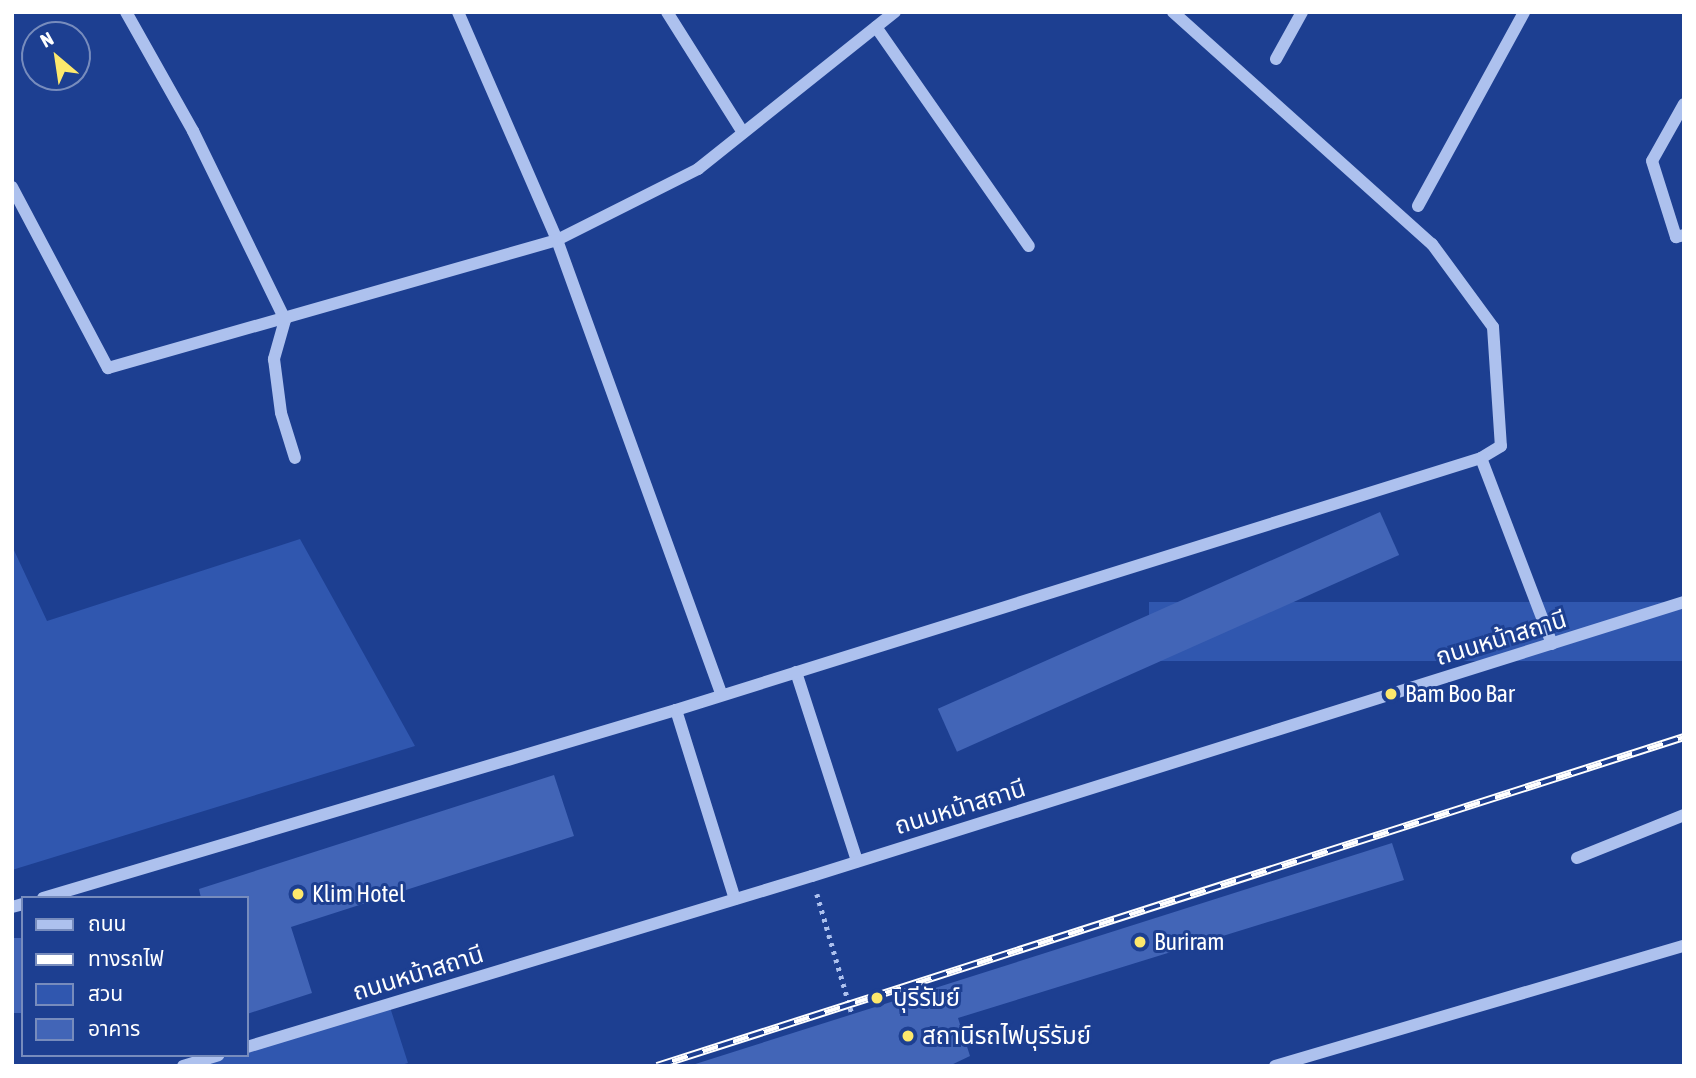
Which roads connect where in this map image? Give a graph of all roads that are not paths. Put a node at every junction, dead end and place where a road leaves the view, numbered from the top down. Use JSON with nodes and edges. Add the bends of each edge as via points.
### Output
{"nodes":[{"id":1,"x":126,"y":12,"type":"edge"},
{"id":2,"x":458,"y":12,"type":"edge"},
{"id":3,"x":667,"y":12,"type":"edge"},
{"id":4,"x":895,"y":12,"type":"edge"},
{"id":5,"x":1173,"y":12,"type":"edge"},
{"id":6,"x":1302,"y":12,"type":"edge"},
{"id":7,"x":1524,"y":12,"type":"edge"},
{"id":8,"x":876,"y":27,"type":"junction"},
{"id":9,"x":1276,"y":59,"type":"dead end"},
{"id":10,"x":1684,"y":104,"type":"edge"},
{"id":11,"x":742,"y":131,"type":"junction"},
{"id":12,"x":12,"y":187,"type":"edge"},
{"id":13,"x":1418,"y":206,"type":"dead end"},
{"id":14,"x":1684,"y":235,"type":"edge"},
{"id":15,"x":557,"y":240,"type":"junction"},
{"id":16,"x":1028,"y":246,"type":"dead end"},
{"id":17,"x":285,"y":320,"type":"junction"},
{"id":18,"x":295,"y":458,"type":"dead end"},
{"id":19,"x":1481,"y":458,"type":"junction"},
{"id":20,"x":1684,"y":602,"type":"edge"},
{"id":21,"x":1552,"y":643,"type":"junction"},
{"id":22,"x":796,"y":672,"type":"junction"},
{"id":23,"x":722,"y":695,"type":"junction"},
{"id":24,"x":676,"y":710,"type":"junction"},
{"id":25,"x":1684,"y":816,"type":"edge"},
{"id":26,"x":1577,"y":858,"type":"dead end"},
{"id":27,"x":857,"y":861,"type":"junction"},
{"id":28,"x":50,"y":896,"type":"edge"},
{"id":29,"x":735,"y":899,"type":"junction"},
{"id":30,"x":1684,"y":946,"type":"edge"},
{"id":31,"x":248,"y":1047,"type":"edge"},
{"id":32,"x":212,"y":1057,"type":"edge"},
{"id":33,"x":183,"y":1066,"type":"edge"},
{"id":34,"x":1275,"y":1066,"type":"edge"}],
"edges":[{"from":1,"to":17,"type":"street","via":[[193,131]]},
{"from":2,"to":15,"type":"street"},
{"from":3,"to":11,"type":"street"},
{"from":4,"to":8,"type":"street"},
{"from":5,"to":19,"type":"street","via":[[1432,244],[1493,327],[1501,446]]},
{"from":6,"to":9,"type":"street"},
{"from":7,"to":13,"type":"street"},
{"from":8,"to":11,"type":"street"},
{"from":8,"to":16,"type":"street"},
{"from":10,"to":14,"type":"street","via":[[1652,161],[1676,237]]},
{"from":11,"to":15,"type":"street","via":[[698,169]]},
{"from":12,"to":17,"type":"street","via":[[108,369]]},
{"from":15,"to":17,"type":"street"},
{"from":15,"to":23,"type":"street"},
{"from":17,"to":18,"type":"street","via":[[274,359],[281,413]]},
{"from":19,"to":21,"type":"street"},
{"from":19,"to":22,"type":"street"},
{"from":20,"to":21,"type":"street","name":"ถนนหน้าสถานี"},
{"from":21,"to":27,"type":"street","name":"ถนนหน้าสถานี"},
{"from":22,"to":23,"type":"street"},
{"from":22,"to":27,"type":"street"},
{"from":23,"to":24,"type":"street"},
{"from":24,"to":28,"type":"street"},
{"from":24,"to":29,"type":"street"},
{"from":25,"to":26,"type":"street"},
{"from":27,"to":29,"type":"street","name":"ถนนหน้าสถานี"},
{"from":29,"to":31,"type":"street","name":"ถนนหน้าสถานี"},
{"from":30,"to":34,"type":"street"},
{"from":32,"to":33,"type":"street"}]}
